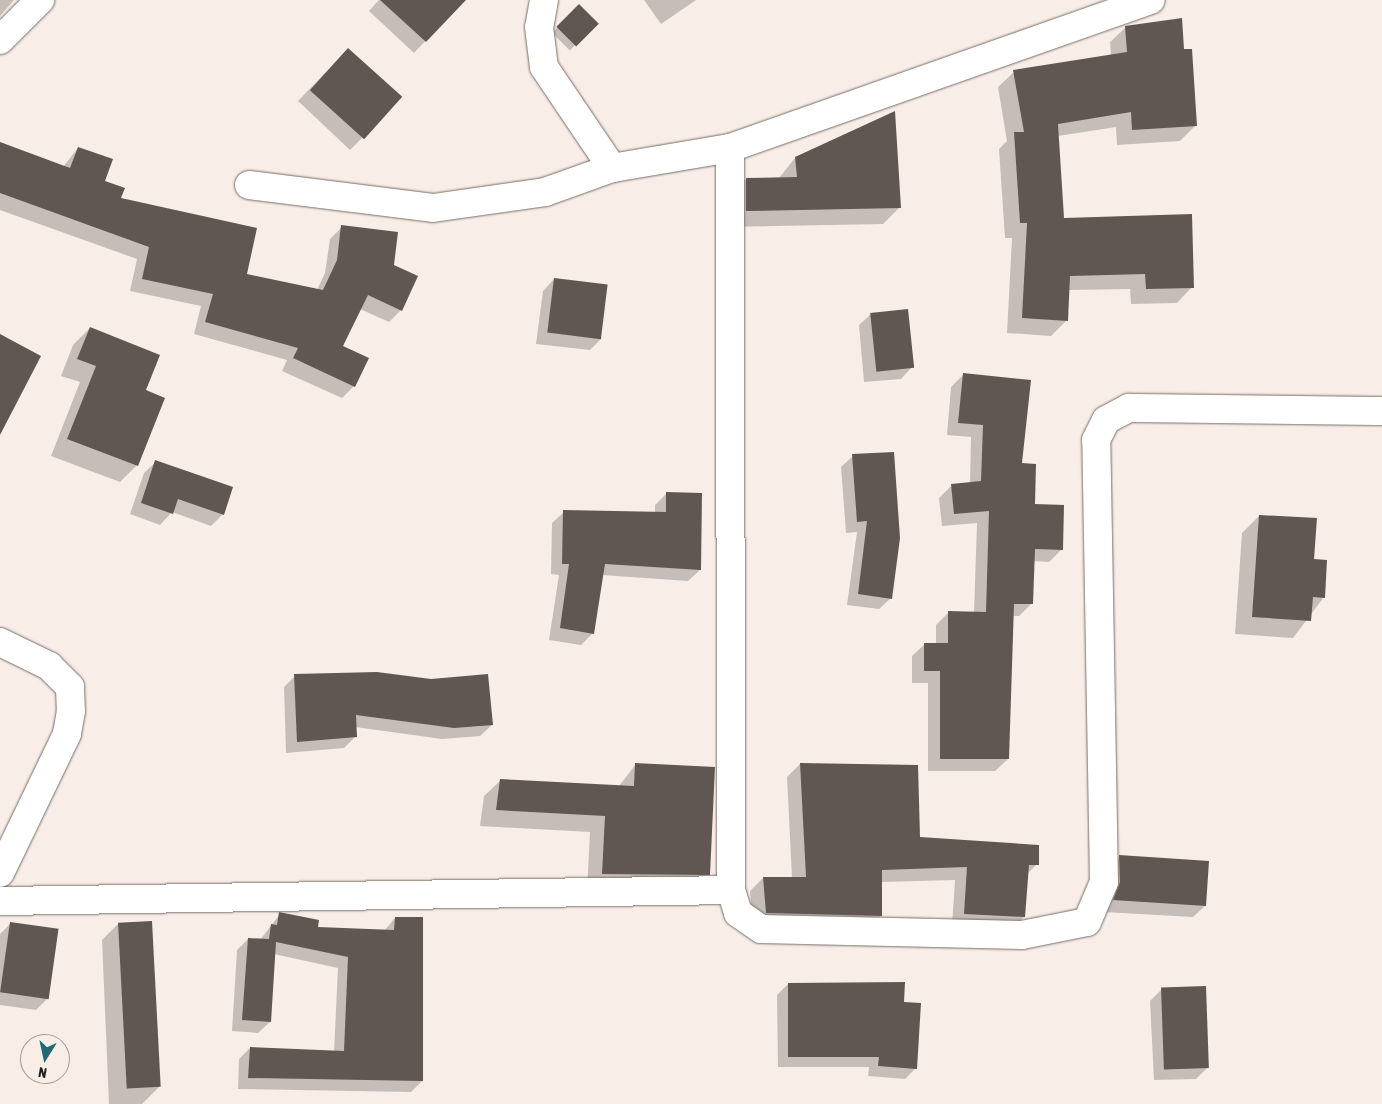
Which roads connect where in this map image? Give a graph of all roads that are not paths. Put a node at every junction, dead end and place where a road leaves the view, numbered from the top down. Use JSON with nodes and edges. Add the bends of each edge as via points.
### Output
{"nodes":[{"id":1,"x":40,"y":0,"type":"edge"},
{"id":2,"x":544,"y":0,"type":"edge"},
{"id":3,"x":1151,"y":0,"type":"edge"},
{"id":4,"x":0,"y":40,"type":"edge"},
{"id":5,"x":730,"y":148,"type":"junction"},
{"id":6,"x":612,"y":168,"type":"junction"},
{"id":7,"x":249,"y":185,"type":"dead end"},
{"id":8,"x":1382,"y":411,"type":"edge"},
{"id":9,"x":0,"y":642,"type":"edge"},
{"id":10,"x":0,"y":872,"type":"edge"},
{"id":11,"x":731,"y":890,"type":"junction"},
{"id":12,"x":0,"y":901,"type":"edge"}],
"edges":[{"from":1,"to":4,"type":"street"},
{"from":2,"to":6,"type":"street","via":[[540,27],[544,67]]},
{"from":3,"to":5,"type":"street"},
{"from":5,"to":6,"type":"street"},
{"from":5,"to":11,"type":"street"},
{"from":6,"to":7,"type":"street","via":[[545,192],[433,208]]},
{"from":8,"to":11,"type":"street","via":[[1129,408],[1106,420],[1096,440],[1104,882],[1087,922],[1022,935],[761,930],[738,913]]},
{"from":9,"to":10,"type":"street","via":[[49,666],[70,687],[71,712],[68,734]]},
{"from":11,"to":12,"type":"street"}]}
